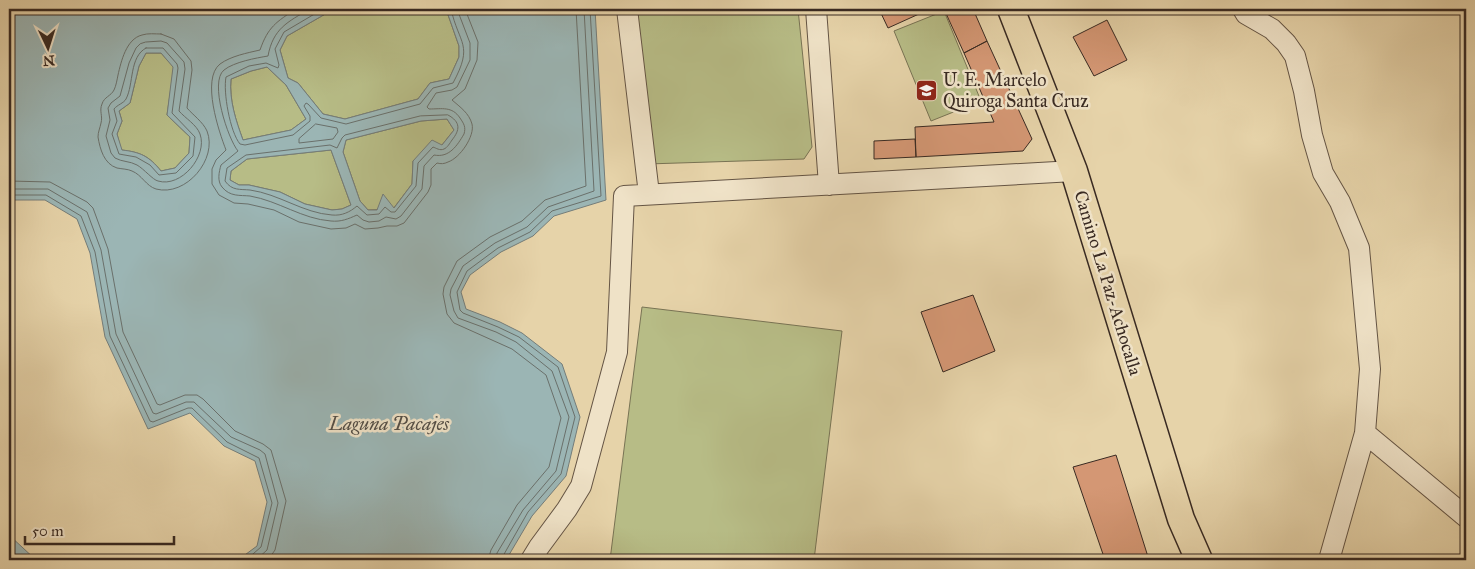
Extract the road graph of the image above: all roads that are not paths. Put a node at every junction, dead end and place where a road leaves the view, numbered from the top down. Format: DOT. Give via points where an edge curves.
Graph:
graph roads {
  1 [pos="627,9"];
  2 [pos="816,9"];
  3 [pos="1011,9"];
  4 [pos="1243,9"];
  5 [pos="1074,171"];
  6 [pos="829,185"];
  7 [pos="649,194"];
  8 [pos="1365,433"];
  9 [pos="1466,517"];
  10 [pos="531,560"];
  11 [pos="1199,560"];
  12 [pos="1329,560"];
  1 -- 7 [label="street"];
  2 -- 6 [label="street"];
  3 -- 5 [label="main road, Camino La Paz-Achocalla"];
  4 -- 8 [label="street" via="1272,29 1294,56 1323,173 1340,202 1358,248 1370,369"];
  5 -- 6 [label="street"];
  5 -- 11 [label="main road, Camino La Paz-Achocalla" via="1181,519"];
  6 -- 7 [label="street"];
  7 -- 10 [label="street" via="624,196 617,352 581,486"];
  8 -- 9 [label="street"];
  8 -- 12 [label="street"];
}
